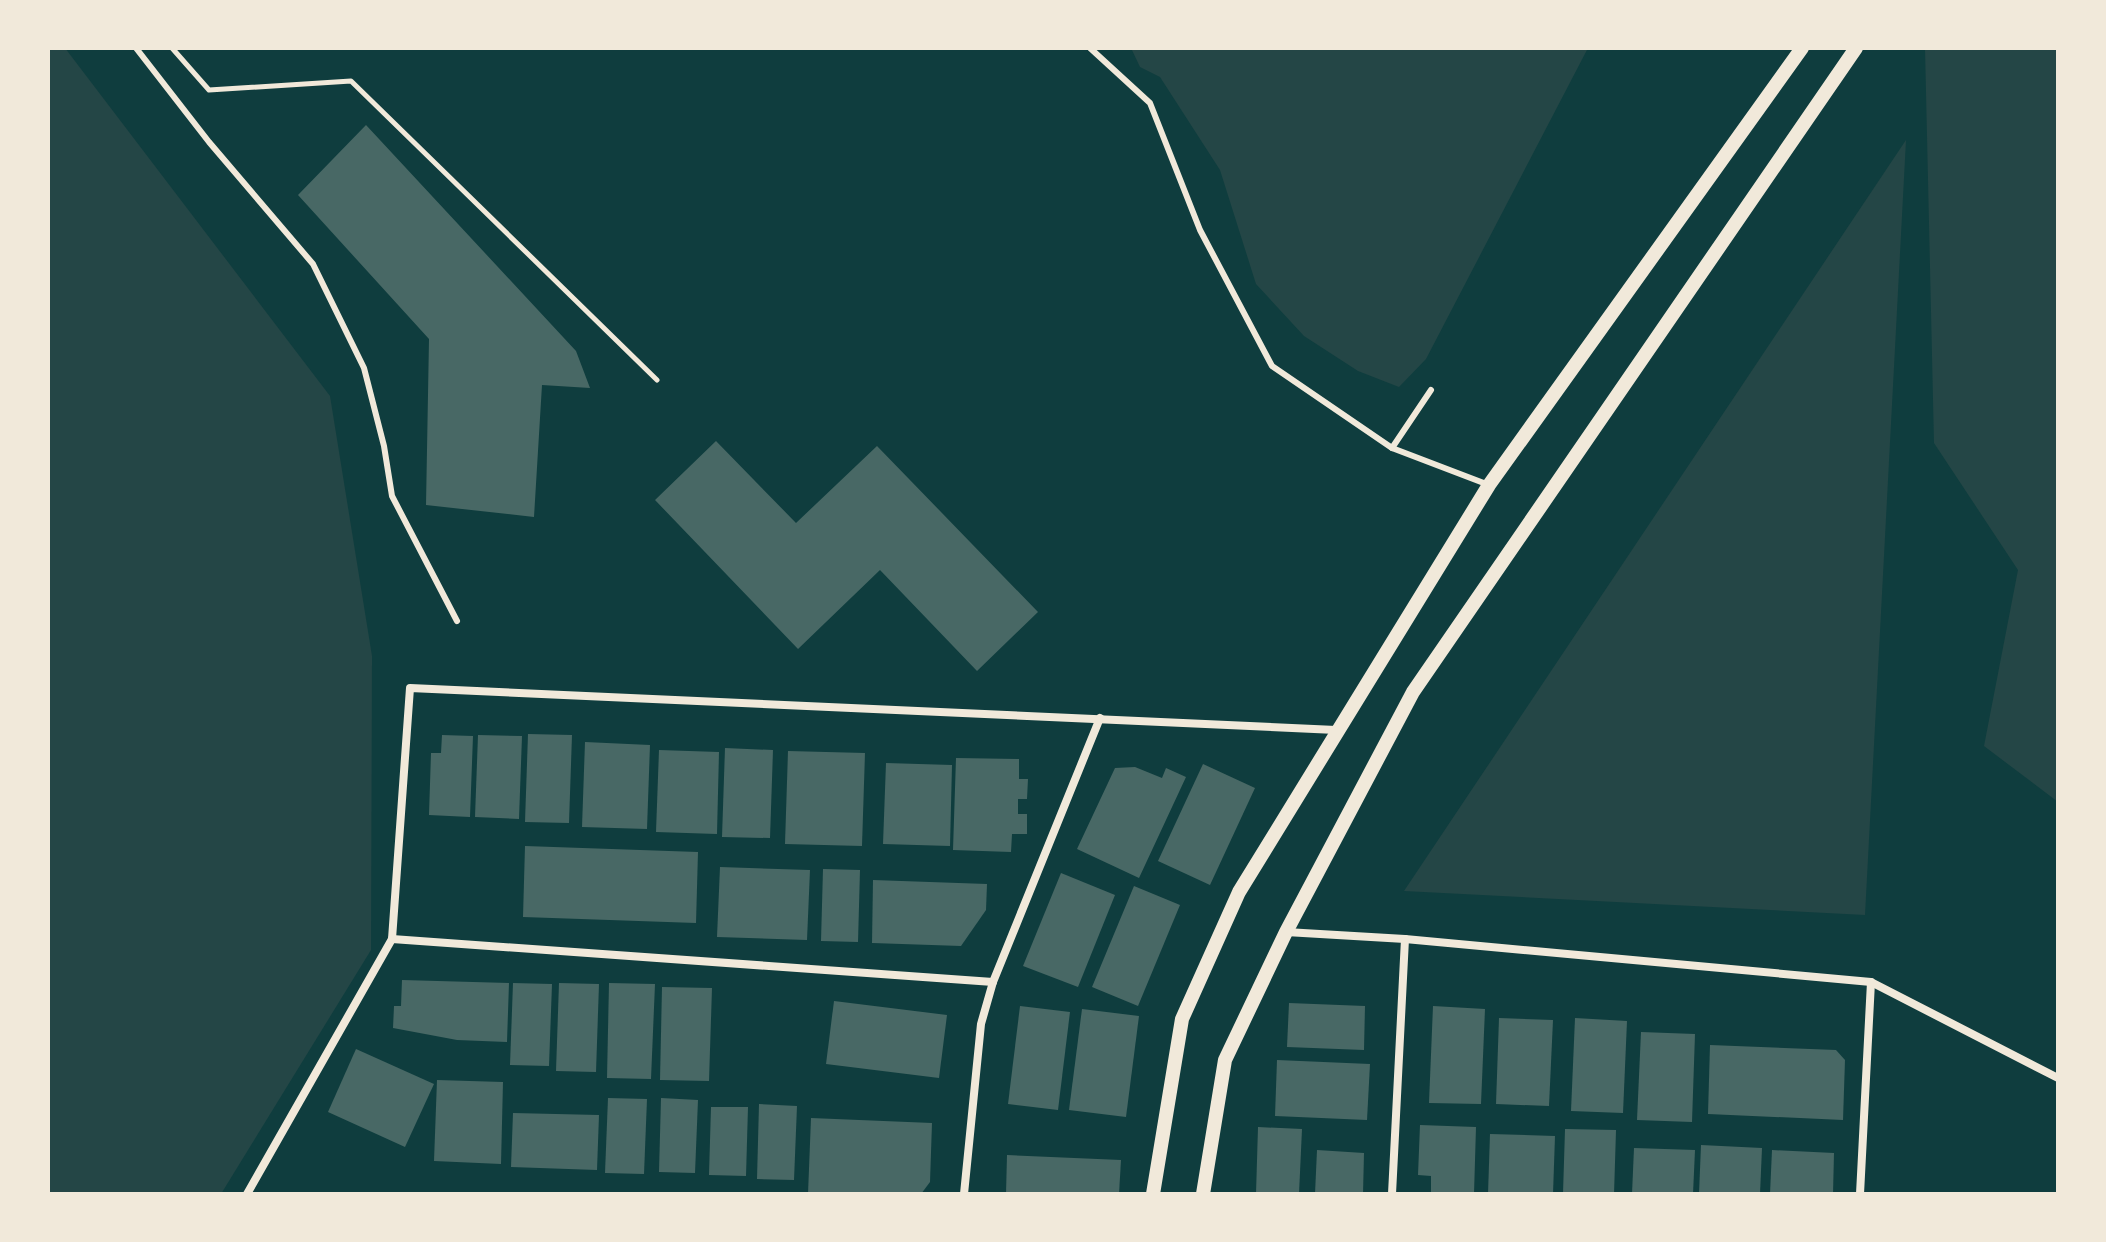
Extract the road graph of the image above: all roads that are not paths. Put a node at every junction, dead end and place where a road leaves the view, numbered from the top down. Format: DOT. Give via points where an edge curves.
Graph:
graph roads {
  1 [pos="136,48"];
  2 [pos="1090,48"];
  3 [pos="1802,48"];
  4 [pos="1856,48"];
  5 [pos="1431,390"];
  6 [pos="1392,448"];
  7 [pos="1489,485"];
  8 [pos="457,621"];
  9 [pos="1100,718"];
  10 [pos="1336,730"];
  11 [pos="1286,932"];
  12 [pos="392,939"];
  13 [pos="1405,939"];
  14 [pos="993,982"];
  15 [pos="1871,982"];
  16 [pos="2058,1078"];
  17 [pos="247,1194"];
  18 [pos="964,1194"];
  19 [pos="1153,1194"];
  20 [pos="1203,1194"];
  21 [pos="1392,1194"];
  22 [pos="1860,1194"];
  1 -- 8 [label="lane" via="313,264 364,368 392,496"];
  2 -- 6 [label="lane" via="1150,103 1200,230 1272,366"];
  3 -- 7 [label="street"];
  4 -- 11 [label="street" via="1413,692"];
  5 -- 6 [label="lane"];
  6 -- 7 [label="lane"];
  7 -- 10 [label="street"];
  9 -- 10 [label="street"];
  9 -- 12 [label="street" via="410,688"];
  9 -- 14 [label="street"];
  10 -- 19 [label="street" via="1239,892 1182,1019"];
  11 -- 13 [label="street"];
  11 -- 20 [label="street" via="1225,1060"];
  12 -- 14 [label="street"];
  12 -- 17 [label="street"];
  13 -- 15 [label="street"];
  13 -- 21 [label="street"];
  14 -- 18 [label="street" via="981,1024"];
  15 -- 16 [label="street"];
  15 -- 22 [label="street"];
}
